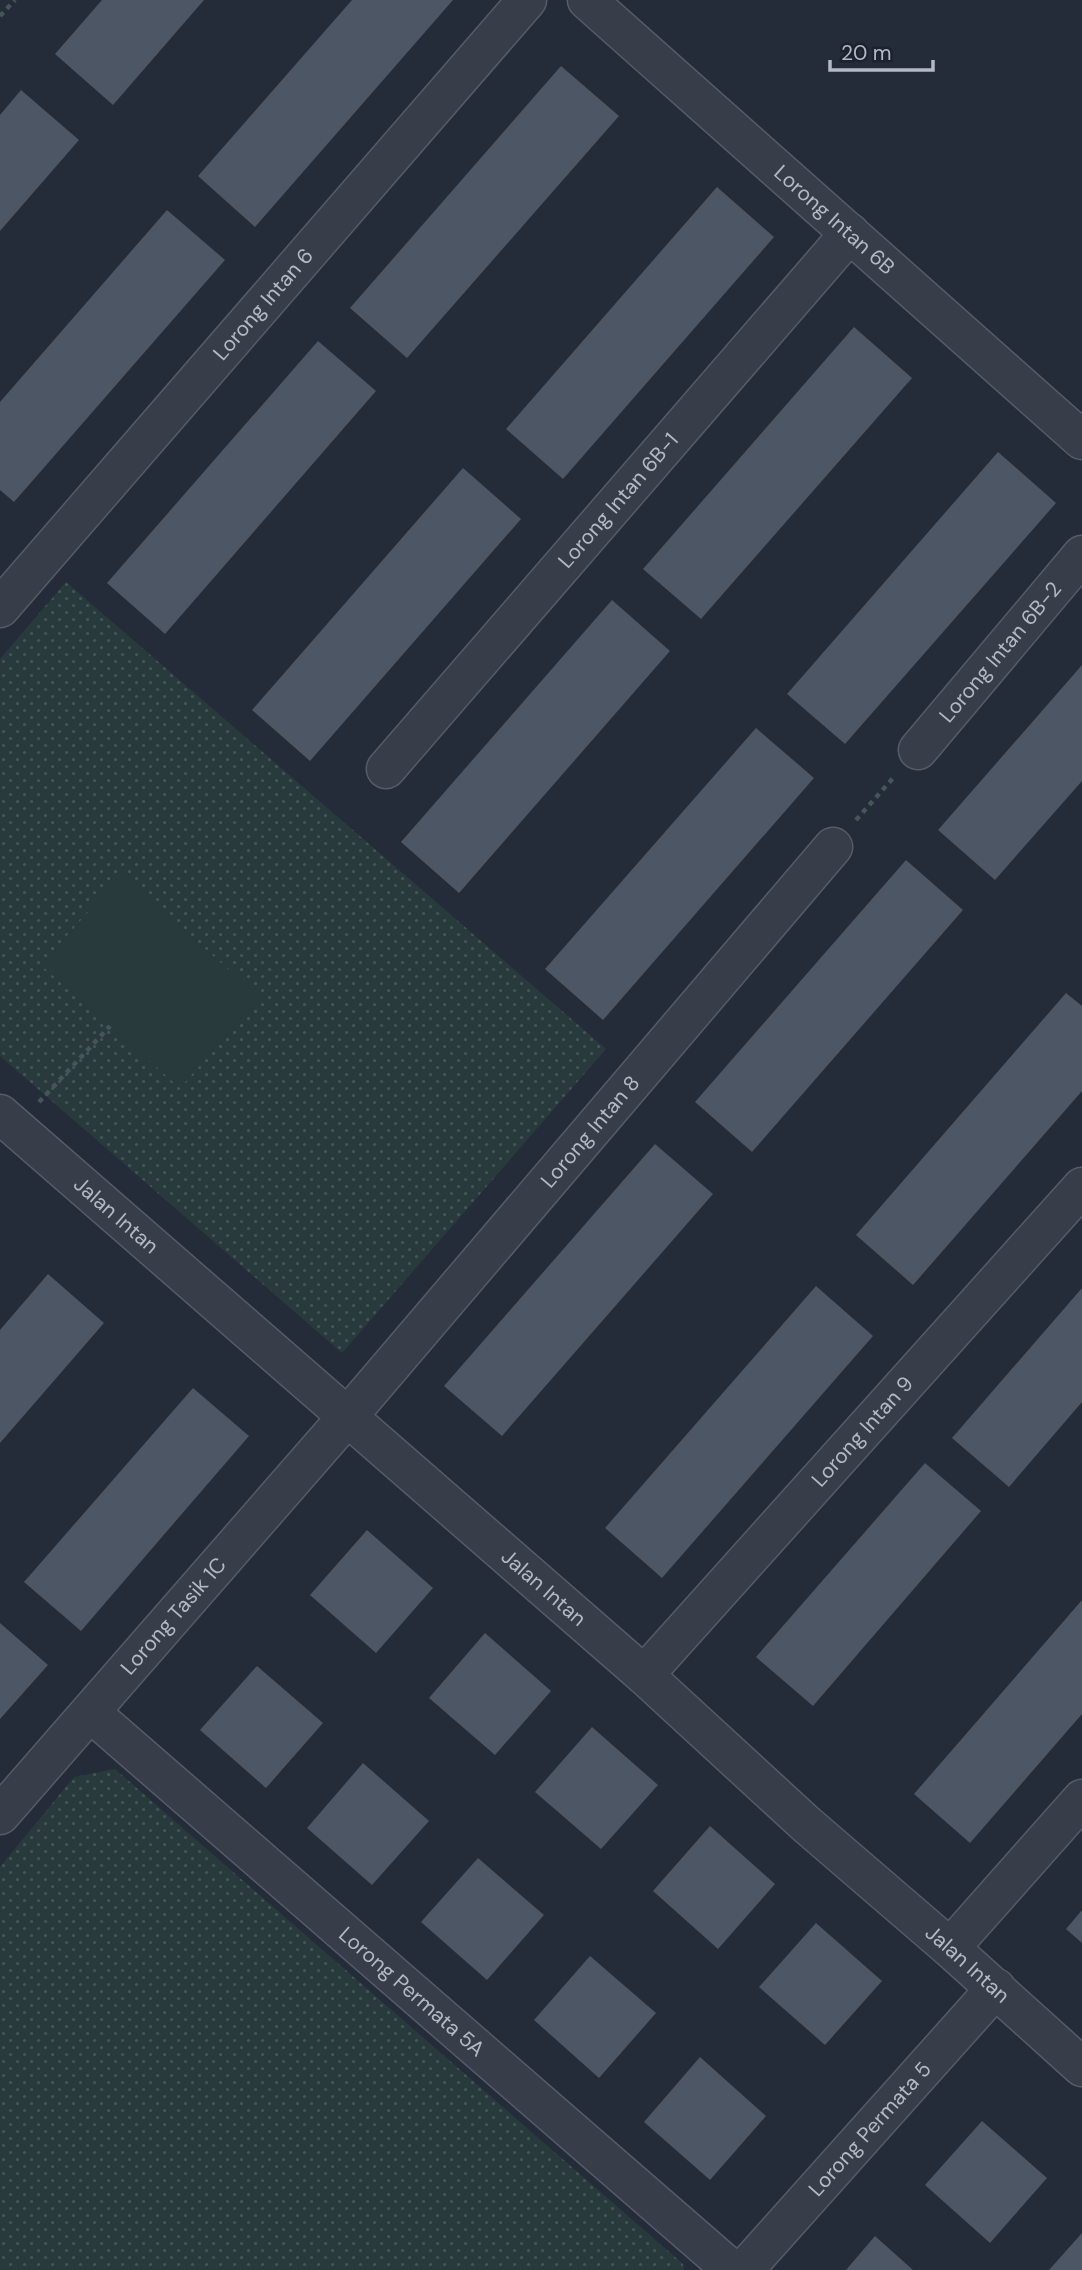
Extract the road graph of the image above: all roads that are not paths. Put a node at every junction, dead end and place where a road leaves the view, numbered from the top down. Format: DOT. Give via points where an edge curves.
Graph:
graph roads {
  1 [pos="527,0"];
  2 [pos="587,0"];
  3 [pos="850,233"];
  4 [pos="1082,440"];
  5 [pos="1082,555"];
  6 [pos="0,608"];
  7 [pos="918,750"];
  8 [pos="386,769"];
  9 [pos="833,847"];
  10 [pos="8,1121"];
  11 [pos="1082,1187"];
  12 [pos="348,1416"];
  13 [pos="644,1675"];
  14 [pos="91,1713"];
  15 [pos="1082,1799"];
  16 [pos="0,1815"];
  17 [pos="950,1948"];
  18 [pos="996,1988"];
  19 [pos="1082,2067"];
  20 [pos="732,2270"];
  21 [pos="744,2270"];
  1 -- 6 [label="street, Lorong Intan 6"];
  2 -- 3 [label="street, Lorong Intan 6B"];
  3 -- 4 [label="street, Lorong Intan 6B"];
  3 -- 8 [label="street, Lorong Intan 6B-1"];
  5 -- 7 [label="street, Lorong Intan 6B-2"];
  9 -- 12 [label="street, Lorong Intan 8"];
  10 -- 12 [label="street, Jalan Intan"];
  11 -- 13 [label="street, Lorong Intan 9"];
  12 -- 13 [label="street, Jalan Intan"];
  12 -- 14 [label="street, Lorong Tasik 1C"];
  13 -- 17 [label="street, Jalan Intan"];
  14 -- 16 [label="street, Lorong Tasik 1C"];
  14 -- 20 [label="street, Lorong Permata 5A"];
  15 -- 17 [label="street"];
  17 -- 18 [label="street, Jalan Intan"];
  18 -- 19 [label="street, Jalan Intan"];
  18 -- 21 [label="street, Lorong Permata 5"];
}
